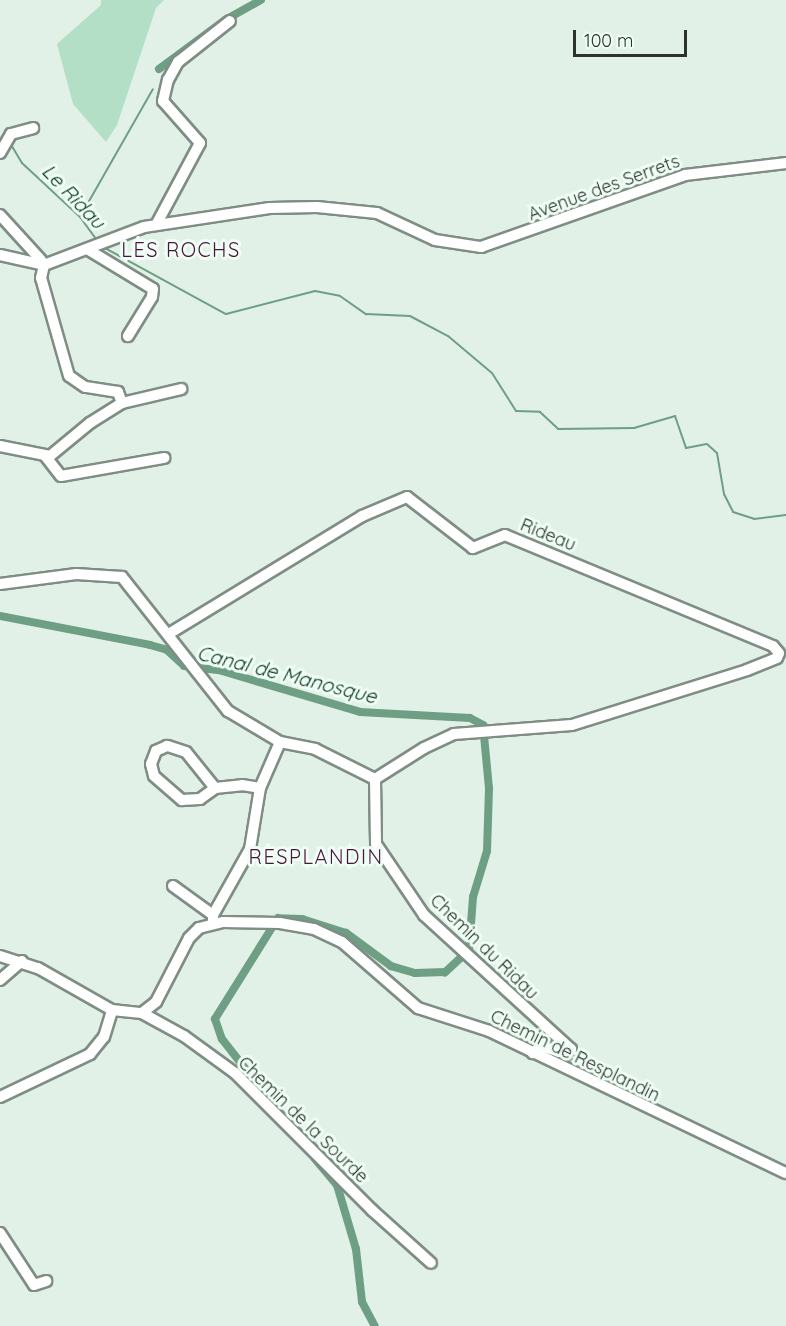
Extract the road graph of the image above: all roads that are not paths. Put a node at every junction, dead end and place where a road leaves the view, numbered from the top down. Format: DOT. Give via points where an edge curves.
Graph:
graph roads {
  1 [pos="230,21"];
  2 [pos="33,128"];
  3 [pos="4,144"];
  4 [pos="786,163"];
  5 [pos="0,215"];
  6 [pos="156,225"];
  7 [pos="95,245"];
  8 [pos="0,255"];
  9 [pos="43,262"];
  10 [pos="128,336"];
  11 [pos="181,389"];
  12 [pos="122,403"];
  13 [pos="0,446"];
  14 [pos="46,457"];
  15 [pos="164,458"];
  16 [pos="0,584"];
  17 [pos="170,633"];
  18 [pos="280,742"];
  19 [pos="375,779"];
  20 [pos="215,788"];
  21 [pos="260,788"];
  22 [pos="173,886"];
  23 [pos="213,919"];
  24 [pos="4,957"];
  25 [pos="22,961"];
  26 [pos="0,974"];
  27 [pos="0,980"];
  28 [pos="112,1010"];
  29 [pos="142,1014"];
  30 [pos="533,1053"];
  31 [pos="0,1097"];
  32 [pos="786,1173"];
  33 [pos="0,1233"];
  34 [pos="431,1263"];
  35 [pos="46,1281"];
  1 -- 6 [label="street" via="178,62 168,80 163,101 200,143"];
  2 -- 3 [label="street"];
  4 -- 6 [label="street, Avenue des Serrets" via="685,176 493,245 470,248 435,240 377,213 336,208 270,208"];
  5 -- 9 [label="street"];
  6 -- 7 [label="street, Avenue des Serrets"];
  7 -- 9 [label="street, Avenue des Serrets"];
  7 -- 10 [label="street" via="153,289"];
  8 -- 9 [label="street"];
  9 -- 12 [label="street" via="41,278 69,376 85,387 118,392"];
  11 -- 12 [label="street"];
  12 -- 14 [label="street"];
  13 -- 14 [label="street"];
  14 -- 15 [label="street" via="61,476"];
  16 -- 17 [label="street" via="76,574 118,575 131,584"];
  17 -- 18 [label="street" via="228,711"];
  17 -- 19 [label="street, Rideau" via="338,529 386,502 407,497 472,548 505,536 777,650 778,656 771,661 564,727 484,732 441,740"];
  18 -- 19 [label="street" via="315,749"];
  18 -- 21 [label="street"];
  19 -- 30 [label="street, Chemin du Ridau" via="374,835 378,849 424,915 571,1049 567,1054 541,1046"];
  20 -- 20 [label="street" via="195,801 178,798 154,776 151,764 156,751 167,746 186,752"];
  20 -- 21 [label="street"];
  21 -- 23 [label="street" via="250,849"];
  22 -- 23 [label="street"];
  23 -- 29 [label="street" via="190,936 156,1002"];
  23 -- 30 [label="street, Chemin de Resplandin" via="314,929 342,942 418,1008 489,1031"];
  24 -- 25 [label="street"];
  24 -- 26 [label="street"];
  25 -- 27 [label="street"];
  25 -- 28 [label="street"];
  28 -- 29 [label="street"];
  28 -- 31 [label="street" via="104,1037 90,1054"];
  29 -- 34 [label="street, Chemin de la Sourde" via="196,1043 252,1089 372,1210"];
  30 -- 32 [label="street, Chemin de Resplandin"];
  33 -- 35 [label="street" via="34,1285"];
}
